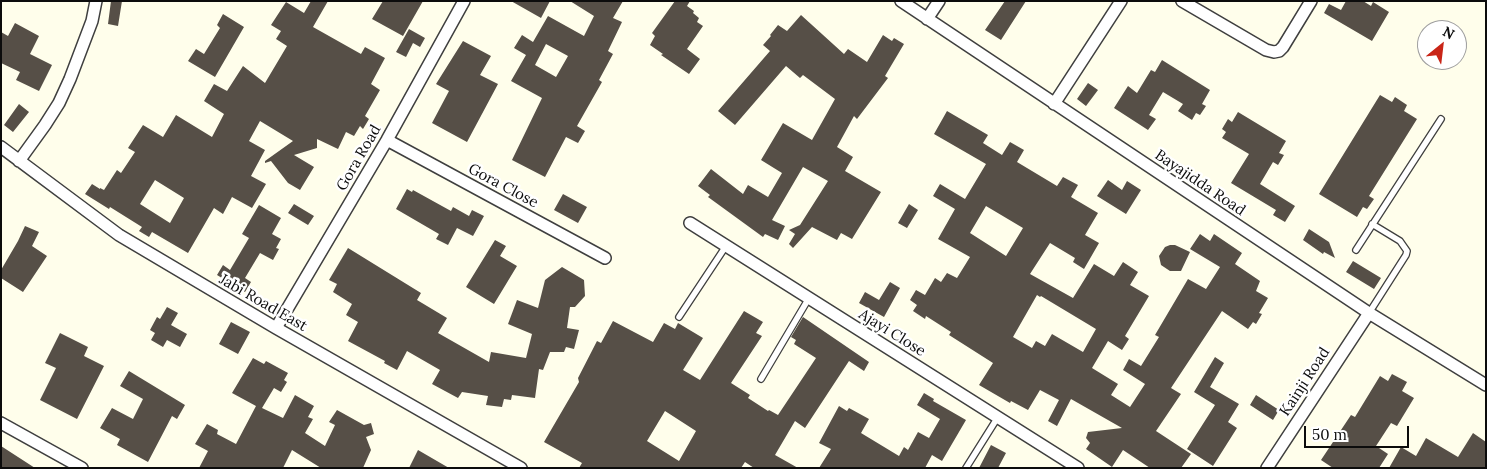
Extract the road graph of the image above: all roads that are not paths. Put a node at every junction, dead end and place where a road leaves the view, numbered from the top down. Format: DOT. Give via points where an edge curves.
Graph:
graph roads {
  1 [pos="96,1"];
  2 [pos="464,1"];
  3 [pos="901,1"];
  4 [pos="938,1"];
  5 [pos="1121,1"];
  6 [pos="1182,1"];
  7 [pos="1311,1"];
  8 [pos="927,19"];
  9 [pos="1054,104"];
  10 [pos="1441,119"];
  11 [pos="387,140"];
  12 [pos="1,147"];
  13 [pos="19,161"];
  14 [pos="690,223"];
  15 [pos="1372,224"];
  16 [pos="726,245"];
  17 [pos="1356,250"];
  18 [pos="605,258"];
  19 [pos="809,298"];
  20 [pos="1369,313"];
  21 [pos="679,317"];
  22 [pos="276,328"];
  23 [pos="761,378"];
  24 [pos="1486,385"];
  25 [pos="998,417"];
  26 [pos="1,423"];
  27 [pos="82,468"];
  28 [pos="521,468"];
  29 [pos="966,468"];
  30 [pos="1078,468"];
  31 [pos="1266,468"];
  1 -- 13 [label="street" via="92,21 59,103"];
  2 -- 11 [label="street, Gora Road"];
  3 -- 8 [label="street, Bayajidda Road"];
  4 -- 8 [label="street"];
  5 -- 9 [label="street"];
  6 -- 7 [label="street" via="1274,52 1283,47"];
  8 -- 9 [label="street, Bayajidda Road"];
  9 -- 20 [label="street, Bayajidda Road"];
  10 -- 15 [label="lane"];
  11 -- 18 [label="street, Gora Close"];
  11 -- 22 [label="street, Gora Road"];
  12 -- 13 [label="street, Jabi Road East"];
  13 -- 22 [label="street, Jabi Road East" via="119,235"];
  14 -- 16 [label="street, Ajayi Close"];
  15 -- 17 [label="lane"];
  15 -- 20 [label="lane" via="1400,241 1407,251"];
  16 -- 19 [label="street, Ajayi Close"];
  16 -- 21 [label="lane"];
  19 -- 23 [label="lane"];
  19 -- 25 [label="street, Ajayi Close"];
  20 -- 24 [label="street, Bayajidda Road"];
  20 -- 31 [label="street, Kainji Road"];
  22 -- 28 [label="street, Jabi Road East"];
  25 -- 29 [label="lane"];
  25 -- 30 [label="street, Ajayi Close"];
  26 -- 27 [label="street"];
}
